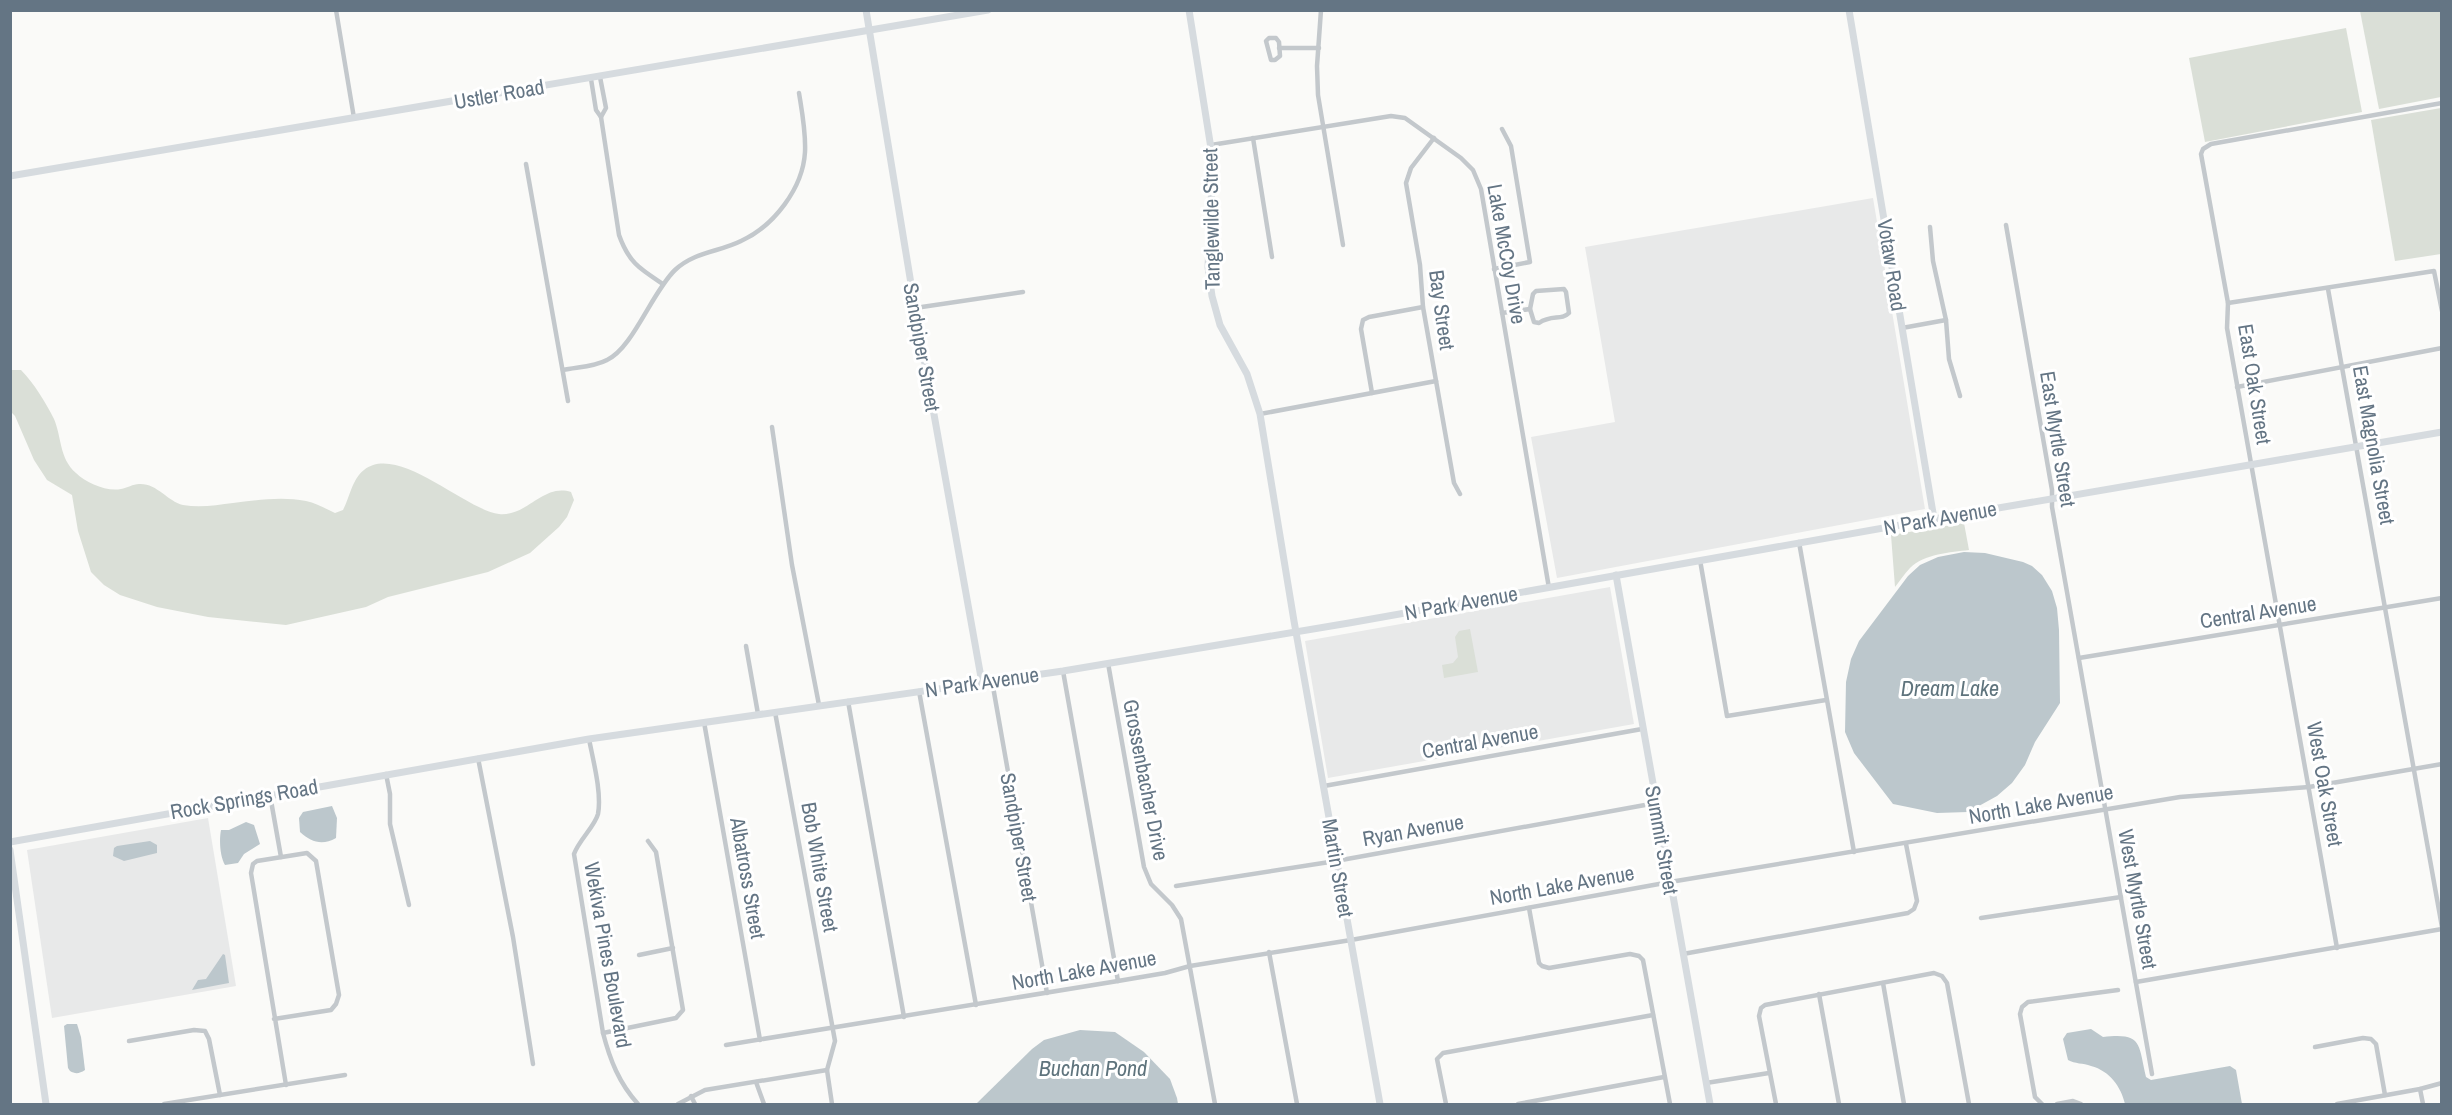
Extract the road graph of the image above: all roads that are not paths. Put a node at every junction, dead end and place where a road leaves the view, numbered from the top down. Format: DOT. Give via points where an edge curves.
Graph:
graph roads {
  1 [pos="336,10"];
  2 [pos="866,10"];
  3 [pos="988,10"];
  4 [pos="1189,10"];
  5 [pos="1321,10"];
  6 [pos="1849,10"];
  7 [pos="869,30"];
  8 [pos="1279,48"];
  9 [pos="1319,48"];
  10 [pos="600,77"];
  11 [pos="591,79"];
  12 [pos="799,93"];
  13 [pos="604,97"];
  14 [pos="594,99"];
  15 [pos="2442,103"];
  16 [pos="601,117"];
  17 [pos="354,118"];
  18 [pos="1322,126"];
  19 [pos="1502,129"];
  20 [pos="1253,138"];
  21 [pos="1434,138"];
  22 [pos="1211,145"];
  23 [pos="526,164"];
  24 [pos="10,176"];
  25 [pos="2006,225"];
  26 [pos="1930,227"];
  27 [pos="1343,245"];
  28 [pos="1272,257"];
  29 [pos="1494,269"];
  30 [pos="663,284"];
  31 [pos="2328,289"];
  32 [pos="1023,292"];
  33 [pos="2228,303"];
  34 [pos="1423,307"];
  35 [pos="915,308"];
  36 [pos="1530,309"];
  37 [pos="2442,311"];
  38 [pos="1502,313"];
  39 [pos="1946,320"];
  40 [pos="1902,328"];
  41 [pos="2442,348"];
  42 [pos="2343,367"];
  43 [pos="562,370"];
  44 [pos="1436,381"];
  45 [pos="2237,387"];
  46 [pos="1372,393"];
  47 [pos="1960,396"];
  48 [pos="568,401"];
  49 [pos="1260,414"];
  50 [pos="772,427"];
  51 [pos="2442,432"];
  52 [pos="2357,447"];
  53 [pos="2252,465"];
  54 [pos="1460,494"];
  55 [pos="2052,499"];
  56 [pos="1934,519"];
  57 [pos="1799,543"];
  58 [pos="1700,560"];
  59 [pos="1616,575"];
  60 [pos="1549,588"];
  61 [pos="2442,598"];
  62 [pos="2386,608"];
  63 [pos="2280,625"];
  64 [pos="1296,632"];
  65 [pos="746,646"];
  66 [pos="2079,658"];
  67 [pos="1108,663"];
  68 [pos="1063,670"];
  69 [pos="992,681"];
  70 [pos="981,683"];
  71 [pos="919,692"];
  72 [pos="1826,700"];
  73 [pos="848,701"];
  74 [pos="819,705"];
  75 [pos="775,712"];
  76 [pos="758,714"];
  77 [pos="704,722"];
  78 [pos="1642,729"];
  79 [pos="590,739"];
  80 [pos="478,758"];
  81 [pos="2442,764"];
  82 [pos="2415,768"];
  83 [pos="386,774"];
  84 [pos="1324,786"];
  85 [pos="2309,788"];
  86 [pos="270,794"];
  87 [pos="1656,802"];
  88 [pos="2106,811"];
  89 [pos="648,841"];
  90 [pos="10,842"];
  91 [pos="1906,844"];
  92 [pos="10,850"];
  93 [pos="1854,852"];
  94 [pos="281,857"];
  95 [pos="1336,861"];
  96 [pos="1670,882"];
  97 [pos="1176,886"];
  98 [pos="2121,897"];
  99 [pos="410,905"];
  100 [pos="1529,908"];
  101 [pos="1981,918"];
  102 [pos="2442,928"];
  103 [pos="1351,940"];
  104 [pos="673,948"];
  105 [pos="2337,948"];
  106 [pos="1269,952"];
  107 [pos="1683,954"];
  108 [pos="639,955"];
  109 [pos="1190,966"];
  110 [pos="1118,981"];
  111 [pos="2136,982"];
  112 [pos="1883,983"];
  113 [pos="2118,990"];
  114 [pos="1047,993"];
  115 [pos="1819,994"];
  116 [pos="976,1005"];
  117 [pos="1653,1015"];
  118 [pos="904,1017"];
  119 [pos="274,1018"];
  120 [pos="832,1028"];
  121 [pos="603,1032"];
  122 [pos="760,1040"];
  123 [pos="129,1041"];
  124 [pos="726,1045"];
  125 [pos="2315,1047"];
  126 [pos="533,1064"];
  127 [pos="827,1070"];
  128 [pos="1769,1072"];
  129 [pos="2152,1074"];
  130 [pos="345,1075"];
  131 [pos="1664,1077"];
  132 [pos="756,1082"];
  133 [pos="1707,1083"];
  134 [pos="2442,1083"];
  135 [pos="286,1085"];
  136 [pos="2420,1089"];
  137 [pos="220,1095"];
  138 [pos="2385,1095"];
  139 [pos="691,1096"];
  140 [pos="46,1104"];
  141 [pos="164,1104"];
  142 [pos="638,1104"];
  143 [pos="678,1104"];
  144 [pos="695,1104"];
  145 [pos="764,1104"];
  146 [pos="832,1104"];
  147 [pos="1215,1104"];
  148 [pos="1297,1104"];
  149 [pos="1380,1104"];
  150 [pos="1446,1104"];
  151 [pos="1518,1104"];
  152 [pos="1670,1104"];
  153 [pos="1710,1104"];
  154 [pos="1776,1104"];
  155 [pos="1839,1104"];
  156 [pos="1904,1104"];
  157 [pos="1969,1104"];
  158 [pos="2042,1104"];
  159 [pos="2057,1104"];
  160 [pos="2081,1104"];
  161 [pos="2337,1104"];
  162 [pos="2423,1104"];
  1 -- 17 [label="street"];
  2 -- 7 [label="street, Sandpiper Street"];
  3 -- 7 [label="street, Ustler Road"];
  4 -- 22 [label="street, Tanglewilde Street"];
  5 -- 9 [label="street"];
  6 -- 40 [label="street, Votaw Road"];
  7 -- 10 [label="street, Ustler Road"];
  7 -- 35 [label="street, Sandpiper Street"];
  8 -- 8 [label="street" via="1276,38 1266,41 1271,60 1278,59"];
  8 -- 9 [label="street"];
  9 -- 18 [label="street" via="1317,76"];
  10 -- 11 [label="street, Ustler Road"];
  10 -- 13 [label="street"];
  11 -- 14 [label="street"];
  11 -- 17 [label="street, Ustler Road"];
  12 -- 30 [label="street" via="805,152 802,170 782,207 743,241 690,259"];
  13 -- 14 [label="street"];
  13 -- 16 [label="street" via="606,108"];
  14 -- 16 [label="street"];
  15 -- 33 [label="street, East Oak Street" via="2211,144 2203,149 2201,159"];
  16 -- 30 [label="street" via="619,235 631,261"];
  17 -- 24 [label="street, Ustler Road"];
  18 -- 20 [label="street, Lake McCoy Drive"];
  18 -- 21 [label="street, Lake McCoy Drive" via="1391,116 1405,118"];
  18 -- 27 [label="street"];
  19 -- 29 [label="street" via="1511,146 1530,262"];
  20 -- 22 [label="street, Lake McCoy Drive"];
  20 -- 28 [label="street"];
  21 -- 29 [label="street, Lake McCoy Drive" via="1473,170 1481,189"];
  21 -- 34 [label="street, Bay Street" via="1411,168 1407,183"];
  22 -- 49 [label="street, Tanglewilde Street" via="1214,181 1208,267 1212,296 1220,324 1247,374"];
  23 -- 43 [label="street"];
  25 -- 55 [label="street, East Myrtle Street"];
  26 -- 39 [label="street"];
  29 -- 38 [label="street, Lake McCoy Drive"];
  30 -- 43 [label="street" via="616,354 601,363"];
  31 -- 33 [label="street"];
  31 -- 37 [label="street" via="2434,271"];
  31 -- 42 [label="street, East Magnolia Street"];
  32 -- 35 [label="street"];
  33 -- 45 [label="street, East Oak Street" via="2227,328"];
  34 -- 44 [label="street, Bay Street"];
  34 -- 46 [label="street" via="1363,321"];
  35 -- 70 [label="street, Sandpiper Street"];
  36 -- 36 [label="street" via="1536,291 1566,292 1569,312 1562,318 1549,316 1536,323"];
  36 -- 38 [label="street"];
  38 -- 60 [label="street, Lake McCoy Drive"];
  39 -- 40 [label="street"];
  39 -- 47 [label="street" via="1949,359"];
  40 -- 56 [label="street, Votaw Road"];
  41 -- 42 [label="street"];
  42 -- 45 [label="street"];
  42 -- 52 [label="street, East Magnolia Street"];
  43 -- 48 [label="street"];
  44 -- 46 [label="street"];
  44 -- 54 [label="street, Bay Street" via="1454,483"];
  45 -- 53 [label="street, East Oak Street"];
  46 -- 49 [label="street"];
  49 -- 64 [label="street, Tanglewilde Street"];
  50 -- 74 [label="street" via="792,565"];
  51 -- 52 [label="street, N Park Avenue"];
  52 -- 53 [label="street, N Park Avenue"];
  52 -- 62 [label="street, East Magnolia Street"];
  53 -- 55 [label="street, N Park Avenue"];
  53 -- 63 [label="street, East Oak Street"];
  55 -- 56 [label="street, N Park Avenue"];
  55 -- 66 [label="street, East Myrtle Street"];
  56 -- 57 [label="street, N Park Avenue"];
  57 -- 58 [label="street, N Park Avenue"];
  57 -- 72 [label="street"];
  58 -- 59 [label="street, N Park Avenue"];
  58 -- 72 [label="street" via="1727,716"];
  59 -- 60 [label="street, N Park Avenue"];
  59 -- 78 [label="street, Summit Street"];
  60 -- 64 [label="street, N Park Avenue"];
  61 -- 62 [label="street, Central Avenue"];
  62 -- 63 [label="street, Central Avenue"];
  62 -- 82 [label="street, East Magnolia Street"];
  63 -- 66 [label="street, Central Avenue"];
  63 -- 85 [label="street, West Oak Street"];
  64 -- 67 [label="street, N Park Avenue"];
  64 -- 84 [label="street, Martin Street"];
  65 -- 76 [label="street"];
  66 -- 88 [label="street, West Myrtle Street"];
  67 -- 68 [label="street, N Park Avenue"];
  67 -- 109 [label="street, Grossenbacher Drive" via="1144,867 1151,884 1180,919"];
  68 -- 69 [label="street, N Park Avenue"];
  68 -- 110 [label="street"];
  69 -- 70 [label="street, N Park Avenue"];
  69 -- 114 [label="street, Sandpiper Street"];
  70 -- 71 [label="street, N Park Avenue"];
  71 -- 73 [label="street, N Park Avenue"];
  71 -- 116 [label="street"];
  72 -- 93 [label="street"];
  73 -- 74 [label="street, N Park Avenue"];
  73 -- 118 [label="street"];
  74 -- 75 [label="street, N Park Avenue"];
  75 -- 76 [label="street, N Park Avenue"];
  75 -- 120 [label="street, Bob White Street"];
  76 -- 77 [label="street, N Park Avenue"];
  77 -- 79 [label="street, N Park Avenue"];
  77 -- 122 [label="street, Albatross Street"];
  78 -- 84 [label="street, Central Avenue"];
  78 -- 87 [label="street, Summit Street"];
  79 -- 80 [label="street, N Park Avenue"];
  79 -- 121 [label="street, Wekiva Pines Boulevard" via="598,815 574,854"];
  80 -- 83 [label="street, Rock Springs Road"];
  80 -- 126 [label="street"];
  81 -- 82 [label="street, North Lake Avenue"];
  82 -- 85 [label="street, North Lake Avenue"];
  82 -- 102 [label="street, East Magnolia Street"];
  83 -- 86 [label="street, Rock Springs Road"];
  83 -- 99 [label="street" via="390,824"];
  84 -- 95 [label="street, Martin Street"];
  85 -- 88 [label="street, North Lake Avenue" via="2180,797"];
  85 -- 105 [label="street, West Oak Street"];
  86 -- 90 [label="street, Rock Springs Road"];
  86 -- 94 [label="street"];
  87 -- 95 [label="street, Ryan Avenue"];
  87 -- 96 [label="street, Summit Street"];
  88 -- 91 [label="street, North Lake Avenue"];
  88 -- 98 [label="street, West Myrtle Street"];
  89 -- 104 [label="street" via="656,852"];
  91 -- 93 [label="street, North Lake Avenue"];
  91 -- 107 [label="street" via="1917,901 1908,913"];
  92 -- 140 [label="street"];
  93 -- 96 [label="street, North Lake Avenue"];
  94 -- 119 [label="street" via="257,861 250,873"];
  94 -- 119 [label="street" via="307,854 316,861 339,995 331,1010"];
  95 -- 97 [label="street, Ryan Avenue"];
  95 -- 103 [label="street, Martin Street"];
  96 -- 100 [label="street, North Lake Avenue"];
  96 -- 107 [label="street, Summit Street"];
  98 -- 101 [label="street"];
  98 -- 111 [label="street, West Myrtle Street"];
  100 -- 103 [label="street, North Lake Avenue"];
  100 -- 117 [label="street" via="1542,966 1639,956 1645,966"];
  102 -- 105 [label="street"];
  103 -- 106 [label="street, North Lake Avenue"];
  103 -- 149 [label="street, Martin Street"];
  104 -- 108 [label="street"];
  104 -- 121 [label="street" via="681,1014"];
  105 -- 111 [label="street"];
  106 -- 109 [label="street, North Lake Avenue"];
  106 -- 148 [label="street"];
  107 -- 133 [label="street, Summit Street"];
  109 -- 110 [label="street, North Lake Avenue"];
  109 -- 147 [label="street, Grossenbacher Drive"];
  110 -- 114 [label="street, North Lake Avenue"];
  111 -- 129 [label="street, West Myrtle Street"];
  112 -- 115 [label="street"];
  112 -- 156 [label="street"];
  112 -- 157 [label="street" via="1934,973 1947,983"];
  113 -- 158 [label="street" via="2028,1002 2022,1007 2035,1097"];
  114 -- 116 [label="street, North Lake Avenue"];
  115 -- 128 [label="street" via="1761,1008"];
  115 -- 155 [label="street"];
  116 -- 118 [label="street, North Lake Avenue"];
  117 -- 131 [label="street"];
  117 -- 150 [label="street" via="1443,1053 1437,1059"];
  118 -- 120 [label="street, North Lake Avenue"];
  119 -- 135 [label="street"];
  120 -- 122 [label="street, North Lake Avenue"];
  120 -- 127 [label="street, Bob White Street" via="835,1041"];
  121 -- 142 [label="street, Wekiva Pines Boulevard" via="609,1059"];
  122 -- 124 [label="street, North Lake Avenue"];
  123 -- 137 [label="street" via="205,1031"];
  125 -- 138 [label="street" via="2371,1039 2376,1044"];
  127 -- 132 [label="street"];
  127 -- 146 [label="street"];
  128 -- 133 [label="street"];
  128 -- 154 [label="street"];
  130 -- 135 [label="street"];
  131 -- 151 [label="street"];
  131 -- 152 [label="street"];
  132 -- 139 [label="street"];
  132 -- 145 [label="street"];
  133 -- 153 [label="street, Summit Street"];
  134 -- 136 [label="street"];
  135 -- 137 [label="street"];
  136 -- 138 [label="street"];
  136 -- 162 [label="street"];
  137 -- 141 [label="street"];
  138 -- 161 [label="street"];
  139 -- 143 [label="street"];
  139 -- 144 [label="street"];
  159 -- 160 [label="street"];
}
